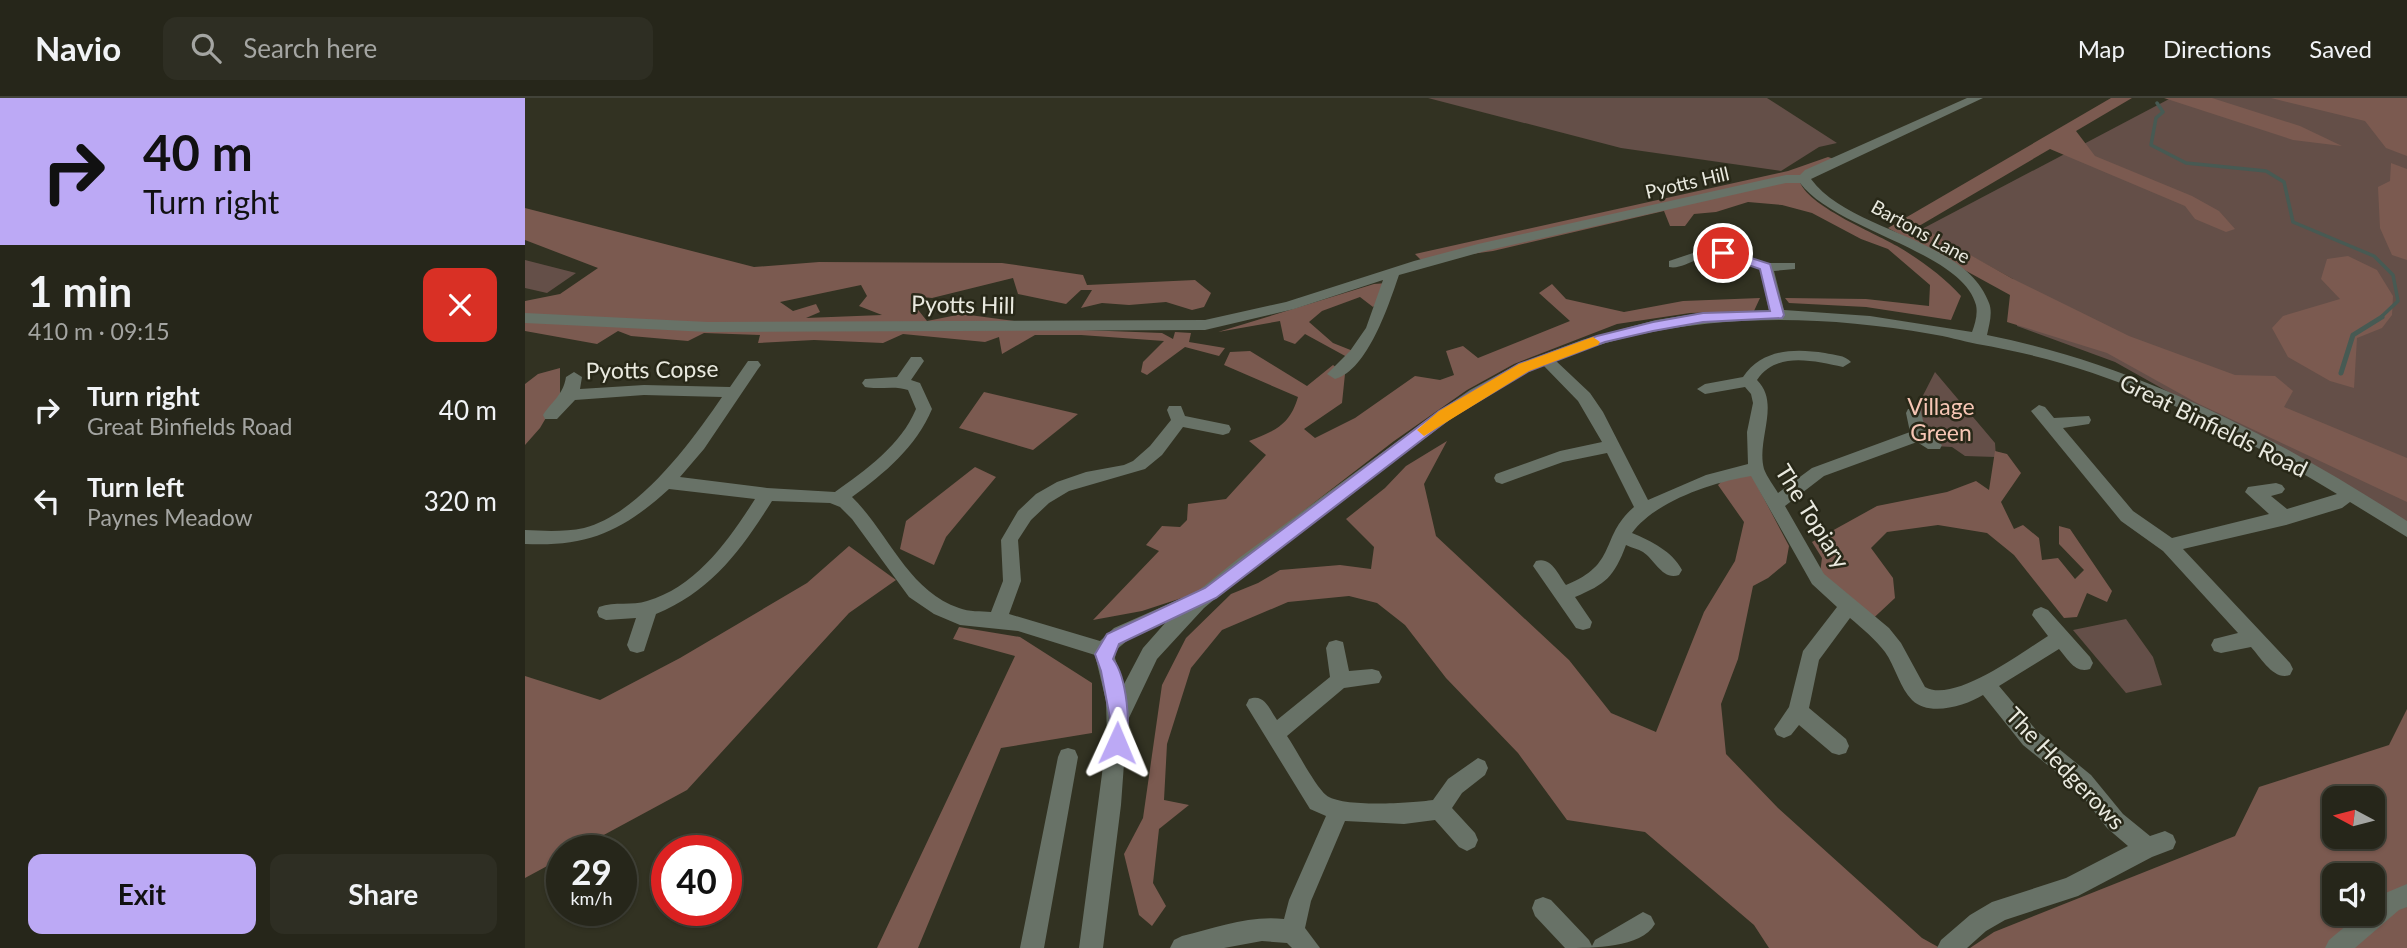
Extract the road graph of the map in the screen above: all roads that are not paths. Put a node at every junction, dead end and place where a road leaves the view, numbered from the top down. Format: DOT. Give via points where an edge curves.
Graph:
graph roads {
  1 [pos="1977,98"];
  2 [pos="1804,179"];
  3 [pos="1674,264"];
  4 [pos="1790,265"];
  5 [pos="1766,267"];
  6 [pos="1393,272"];
  7 [pos="1778,315"];
  8 [pos="525,318"];
  9 [pos="1978,339"];
  10 [pos="1545,359"];
  11 [pos="916,361"];
  12 [pos="1843,362"];
  13 [pos="753,365"];
  14 [pos="1335,374"];
  15 [pos="574,377"];
  16 [pos="1748,381"];
  17 [pos="902,382"];
  18 [pos="870,383"];
  19 [pos="1705,389"];
  20 [pos="733,392"];
  21 [pos="571,395"];
  22 [pos="1914,413"];
  23 [pos="551,415"];
  24 [pos="2083,420"];
  25 [pos="1223,429"];
  26 [pos="1919,435"];
  27 [pos="1934,445"];
  28 [pos="1612,446"];
  29 [pos="1756,469"];
  30 [pos="1502,478"];
  31 [pos="666,482"];
  32 [pos="2276,489"];
  33 [pos="2351,493"];
  34 [pos="767,494"];
  35 [pos="837,499"];
  36 [pos="1774,505"];
  37 [pos="1644,509"];
  38 [pos="2286,518"];
  39 [pos="2407,530"];
  40 [pos="1620,535"];
  41 [pos="525,537"];
  42 [pos="2169,546"];
  43 [pos="1542,566"];
  44 [pos="1673,570"];
  45 [pos="1210,593"];
  46 [pos="1562,594"];
  47 [pos="1848,607"];
  48 [pos="648,609"];
  49 [pos="607,612"];
  50 [pos="2041,615"];
  51 [pos="996,621"];
  52 [pos="1583,622"];
  53 [pos="2255,638"];
  54 [pos="2060,639"];
  55 [pos="637,645"];
  56 [pos="2221,645"];
  57 [pos="1113,648"];
  58 [pos="1336,648"];
  59 [pos="1147,657"];
  60 [pos="2083,663"];
  61 [pos="2283,669"];
  62 [pos="1372,677"];
  63 [pos="1341,680"];
  64 [pos="1987,685"];
  65 [pos="1256,705"];
  66 [pos="1798,711"];
  67 [pos="1119,718"];
  68 [pos="1784,729"];
  69 [pos="1274,734"];
  70 [pos="1839,746"];
  71 [pos="1068,757"];
  72 [pos="1478,768"];
  73 [pos="1439,809"];
  74 [pos="1339,811"];
  75 [pos="1467,840"];
  76 [pos="2407,895"];
  77 [pos="1542,908"];
  78 [pos="1643,924"];
  79 [pos="1300,940"];
  80 [pos="1032,948"];
  81 [pos="1091,948"];
  82 [pos="1182,948"];
  83 [pos="1581,948"];
  84 [pos="1603,948"];
  85 [pos="1949,948"];
  86 [pos="2337,948"];
  1 -- 2 [label="street, Pyotts Hill"];
  2 -- 6 [label="street, Pyotts Hill" via="1786,179 1483,247"];
  2 -- 9 [label="street, Bartons Lane" via="1830,203 1968,279 1983,304"];
  3 -- 5 [label="street" via="1691,256 1723,253"];
  4 -- 5 [label="street"];
  5 -- 7 [label="street"];
  6 -- 8 [label="street, Pyotts Hill" via="1289,306 1218,323 1170,327 708,327"];
  6 -- 14 [label="street" via="1373,328"];
  7 -- 9 [label="street, Great Binfields Road" via="1911,327"];
  7 -- 10 [label="street, Great Binfields Road" via="1703,318 1653,327"];
  9 -- 33 [label="street, Great Binfields Road" via="2091,368 2153,390"];
  10 -- 28 [label="street" via="1584,397"];
  10 -- 45 [label="street, Great Binfields Road" via="1444,415"];
  11 -- 17 [label="street"];
  12 -- 16 [label="street" via="1780,356 1752,372"];
  13 -- 20 [label="street, Pyotts Copse"];
  15 -- 21 [label="street, Pyotts Copse"];
  16 -- 19 [label="street"];
  16 -- 29 [label="street" via="1759,392 1761,402 1755,432"];
  17 -- 18 [label="street"];
  17 -- 35 [label="street" via="915,387 922,397 922,418 883,462"];
  20 -- 21 [label="street, Pyotts Copse" via="644,390"];
  20 -- 31 [label="street, Pyotts Copse" via="708,434"];
  21 -- 23 [label="street, Pyotts Copse"];
  22 -- 26 [label="street"];
  24 -- 42 [label="street" via="2045,417 2127,516"];
  25 -- 51 [label="street" via="1177,416 1140,465 1083,479 1038,501 1008,542 1013,578"];
  26 -- 27 [label="street"];
  26 -- 36 [label="street" via="1818,472"];
  28 -- 30 [label="street" via="1560,457"];
  28 -- 37 [label="street"];
  29 -- 36 [label="street, The Topiary"];
  29 -- 37 [label="street, The Topiary" via="1710,479"];
  31 -- 34 [label="street"];
  31 -- 41 [label="street, Pyotts Copse" via="607,526 588,533"];
  32 -- 38 [label="street" via="2254,492"];
  33 -- 38 [label="street" via="2336,503"];
  33 -- 39 [label="street, Great Binfields Road"];
  34 -- 35 [label="street"];
  34 -- 48 [label="street" via="719,564 682,592"];
  35 -- 51 [label="street" via="858,514 916,592 960,617"];
  36 -- 47 [label="street, The Topiary" via="1818,579"];
  37 -- 40 [label="street" via="1630,518"];
  38 -- 42 [label="street"];
  40 -- 44 [label="street" via="1650,548"];
  40 -- 46 [label="street" via="1599,578"];
  42 -- 53 [label="street"];
  43 -- 46 [label="street"];
  45 -- 57 [label="street, Great Binfields Road"];
  45 -- 59 [label="street, Great Binfields Road"];
  46 -- 52 [label="street"];
  47 -- 64 [label="street, The Topiary" via="1894,649 1917,694 1940,700"];
  47 -- 66 [label="street" via="1810,657"];
  48 -- 49 [label="street"];
  48 -- 55 [label="street"];
  50 -- 54 [label="street"];
  51 -- 57 [label="street"];
  53 -- 56 [label="street"];
  53 -- 61 [label="street"];
  54 -- 60 [label="street"];
  54 -- 64 [label="street, The Topiary"];
  57 -- 59 [label="street" via="1123,672"];
  57 -- 59 [label="street" via="1142,634 1151,643"];
  57 -- 67 [label="street, Great Binfields Road"];
  58 -- 63 [label="street"];
  59 -- 67 [label="street, Great Binfields Road"];
  62 -- 63 [label="street"];
  63 -- 69 [label="street"];
  64 -- 85 [label="street, The Hedgerows" via="2030,738 2084,782 2115,821 2156,845 2070,888 2000,910"];
  65 -- 69 [label="street"];
  66 -- 68 [label="street"];
  66 -- 70 [label="street"];
  67 -- 81 [label="street, Great Binfields Road"];
  69 -- 74 [label="street" via="1318,802"];
  71 -- 80 [label="street"];
  72 -- 73 [label="street" via="1455,786"];
  73 -- 74 [label="street" via="1404,814"];
  73 -- 75 [label="street"];
  74 -- 79 [label="street" via="1300,900"];
  76 -- 86 [label="street" via="2391,902"];
  77 -- 83 [label="street"];
  78 -- 84 [label="street"];
  79 -- 82 [label="street" via="1266,928"];
}
